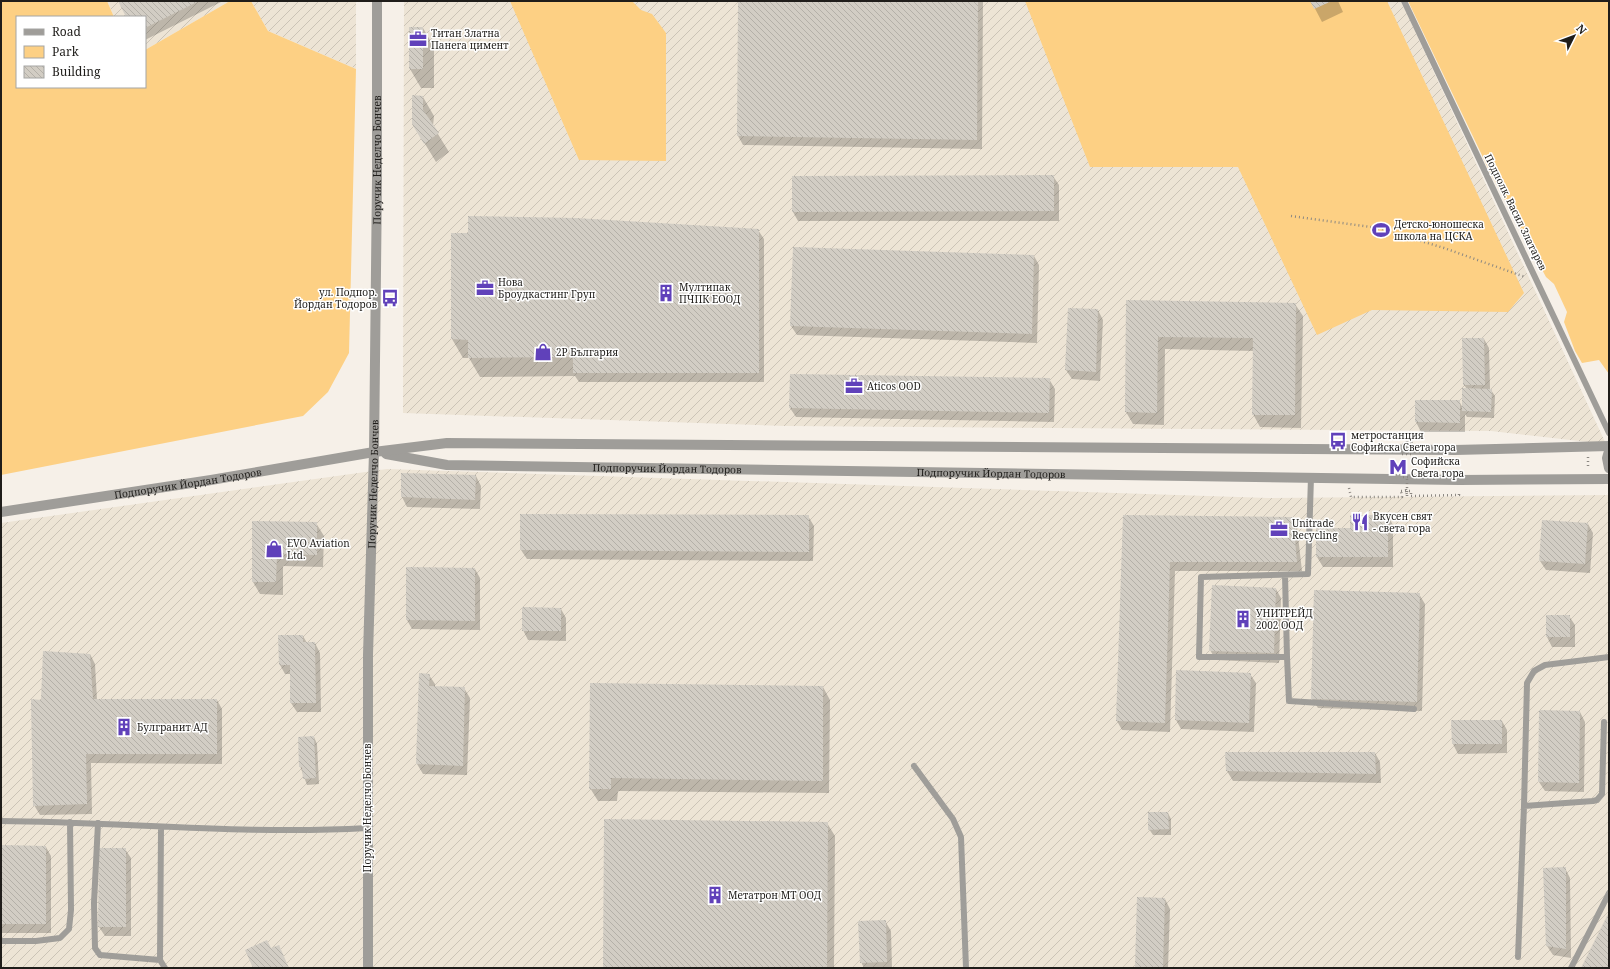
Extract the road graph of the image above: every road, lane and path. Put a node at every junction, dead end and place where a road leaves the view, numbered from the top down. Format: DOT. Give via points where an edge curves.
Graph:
graph roads {
  1 [pos="377,1"];
  2 [pos="1404,1"];
  3 [pos="1291,216"];
  4 [pos="1538,282"];
  5 [pos="1609,433"];
  6 [pos="1609,446"];
  7 [pos="1587,447"];
  8 [pos="1609,451"];
  9 [pos="374,452"];
  10 [pos="1609,468"];
  11 [pos="1407,476"];
  12 [pos="1311,477"];
  13 [pos="1589,479"];
  14 [pos="1609,479"];
  15 [pos="1407,491"];
  16 [pos="1458,495"];
  17 [pos="1407,496"];
  18 [pos="1351,497"];
  19 [pos="1,512"];
  20 [pos="1285,575"];
  21 [pos="1287,657"];
  22 [pos="1609,657"];
  23 [pos="1414,708"];
  24 [pos="1604,722"];
  25 [pos="914,766"];
  26 [pos="1524,806"];
  27 [pos="1,821"];
  28 [pos="70,822"];
  29 [pos="98,823"];
  30 [pos="161,828"];
  31 [pos="367,828"];
  32 [pos="1609,893"];
  33 [pos="1,941"];
  34 [pos="1518,958"];
  35 [pos="160,960"];
  36 [pos="165,968"];
  37 [pos="368,968"];
  38 [pos="966,968"];
  39 [pos="1571,968"];
  1 -- 9 [label="street, Поручик Неделчо Бончев"];
  2 -- 4 [label="lane, Подполк. Васил Златарев"];
  3 -- 4 [label="path" via="1378,228 1444,248"];
  4 -- 5 [label="lane, Подполк. Васил Златарев"];
  6 -- 7 [label="street, Подпоручик Йордан Тодоров"];
  7 -- 9 [label="street, Подпоручик Йордан Тодоров" via="1407,449 447,443"];
  7 -- 13 [label="path"];
  8 -- 10 [label="street"];
  9 -- 12 [label="street, Подпоручик Йордан Тодоров" via="447,465"];
  9 -- 19 [label="street, Подпоручик Йордан Тодоров"];
  9 -- 31 [label="street, Поручик Неделчо Бончев" via="368,655"];
  11 -- 12 [label="street, Подпоручик Йордан Тодоров"];
  11 -- 13 [label="street, Подпоручик Йордан Тодоров"];
  11 -- 15 [label="path, bridge"];
  12 -- 20 [label="lane" via="1308,574"];
  13 -- 14 [label="street, Подпоручик Йордан Тодоров"];
  15 -- 16 [label="path, bridge" via="1411,491 1411,496"];
  15 -- 17 [label="path, bridge"];
  15 -- 18 [label="path, bridge" via="1401,491 1402,497"];
  20 -- 21 [label="lane"];
  20 -- 21 [label="lane" via="1201,577 1199,657"];
  21 -- 23 [label="lane" via="1288,701"];
  22 -- 26 [label="lane" via="1545,665 1534,671 1527,683"];
  24 -- 26 [label="lane" via="1602,794 1597,800"];
  25 -- 38 [label="lane" via="953,819 961,837"];
  26 -- 34 [label="lane"];
  27 -- 28 [label="lane"];
  28 -- 29 [label="lane"];
  28 -- 33 [label="lane" via="69,929 60,938"];
  29 -- 30 [label="lane"];
  29 -- 35 [label="lane" via="94,903 95,948 100,955"];
  30 -- 31 [label="lane"];
  30 -- 35 [label="lane"];
  31 -- 37 [label="street, Поручик Неделчо Бончев"];
  32 -- 39 [label="lane"];
  35 -- 36 [label="lane"];
}
